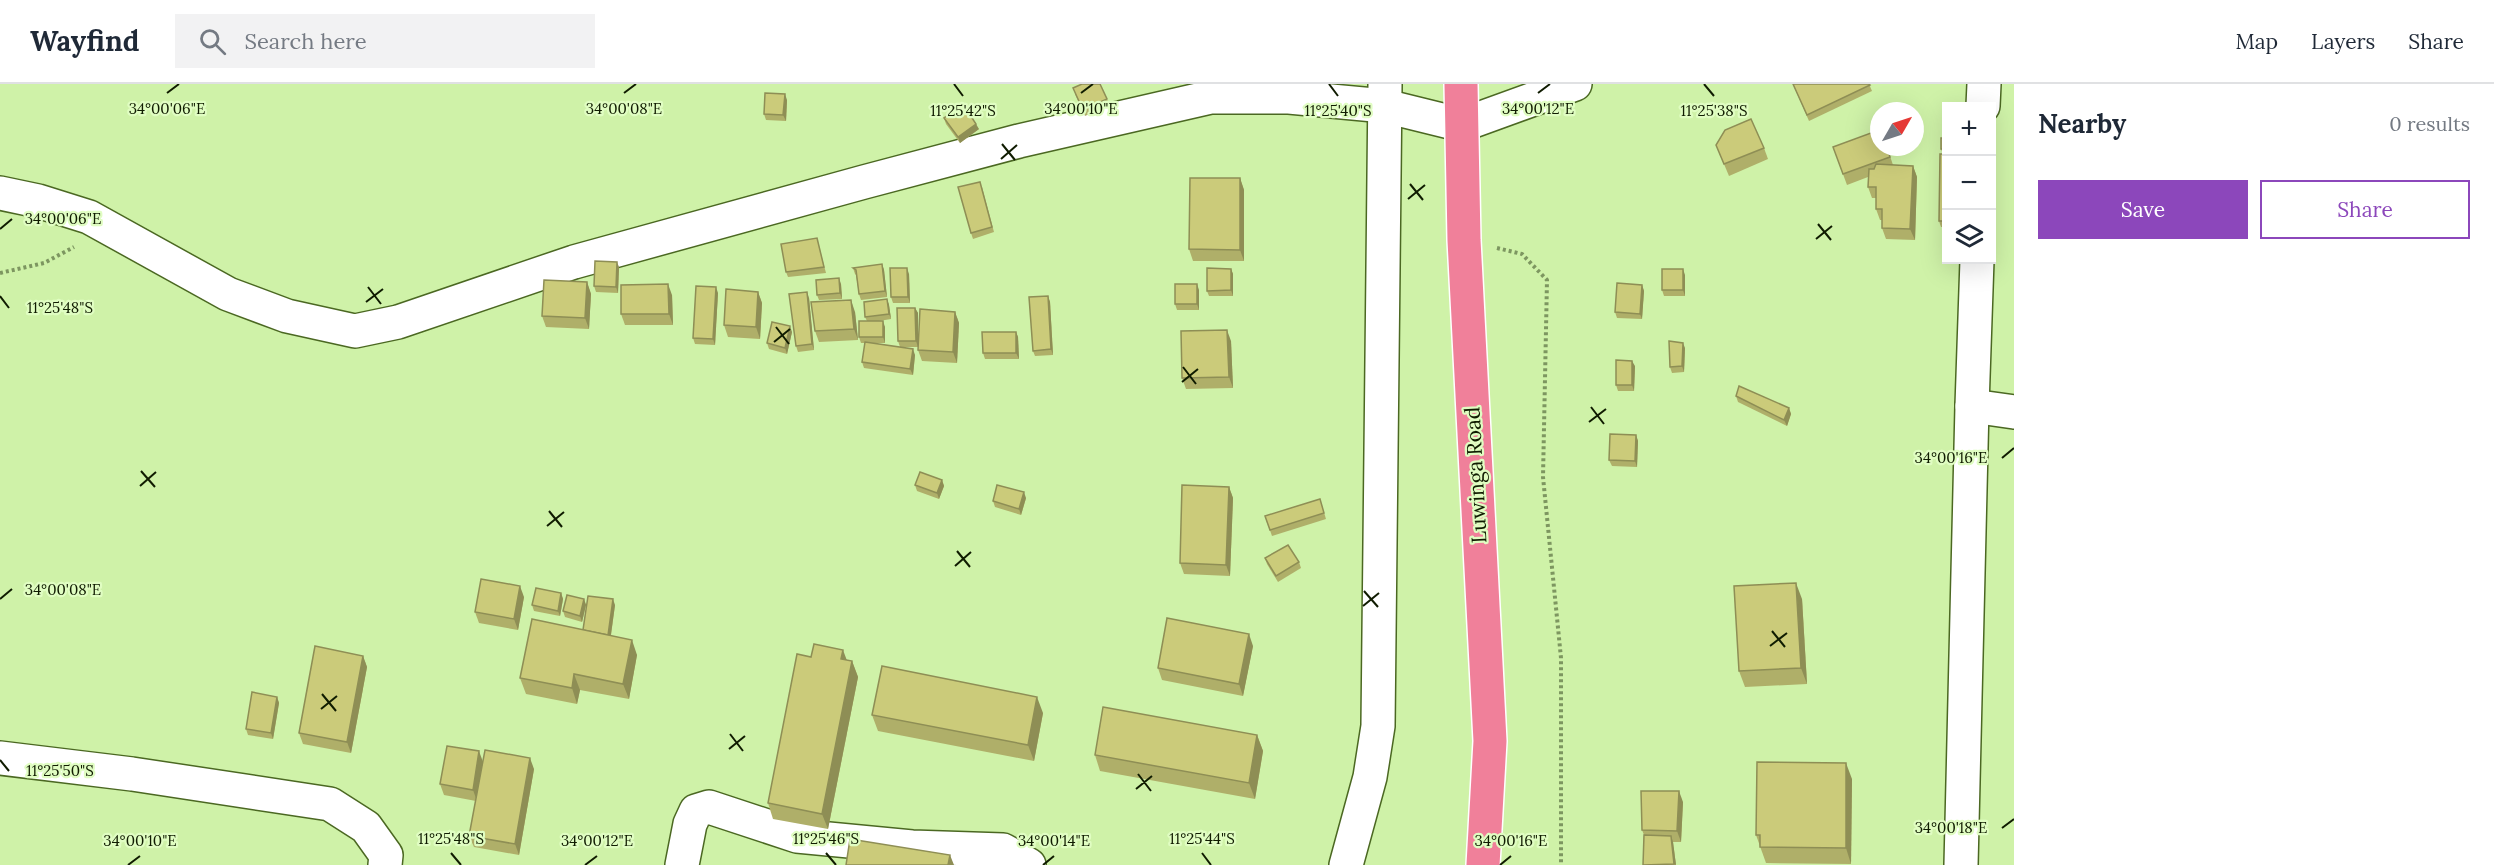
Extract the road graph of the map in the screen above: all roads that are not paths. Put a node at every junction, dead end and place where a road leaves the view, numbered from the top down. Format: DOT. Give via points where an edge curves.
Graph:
graph roads {
  1 [pos="1461,84"];
  2 [pos="1575,84"];
  3 [pos="1984,84"];
  4 [pos="1385,95"];
  5 [pos="1983,102"];
  6 [pos="1462,125"];
  7 [pos="0,193"];
  8 [pos="1977,264"];
  9 [pos="1972,406"];
  10 [pos="2014,412"];
  11 [pos="0,758"];
  12 [pos="385,865"];
  13 [pos="682,865"];
  14 [pos="1029,865"];
  15 [pos="1346,865"];
  16 [pos="1483,865"];
  17 [pos="1961,865"];
  1 -- 6 [label="highway, Luwinga Road"];
  2 -- 6 [label="street"];
  3 -- 5 [label="street"];
  4 -- 6 [label="street"];
  4 -- 7 [label="street" via="1211,97 864,182 574,262 398,322 355,331 287,316 228,294 89,217"];
  4 -- 15 [label="street" via="1378,726 1370,777"];
  6 -- 16 [label="highway, Luwinga Road" via="1464,240 1490,741"];
  8 -- 9 [label="street"];
  9 -- 10 [label="street"];
  9 -- 17 [label="street"];
  11 -- 12 [label="street" via="330,804 366,827 386,855"];
  13 -- 14 [label="street" via="696,811 709,807 797,836 912,847 1003,850"];
}
